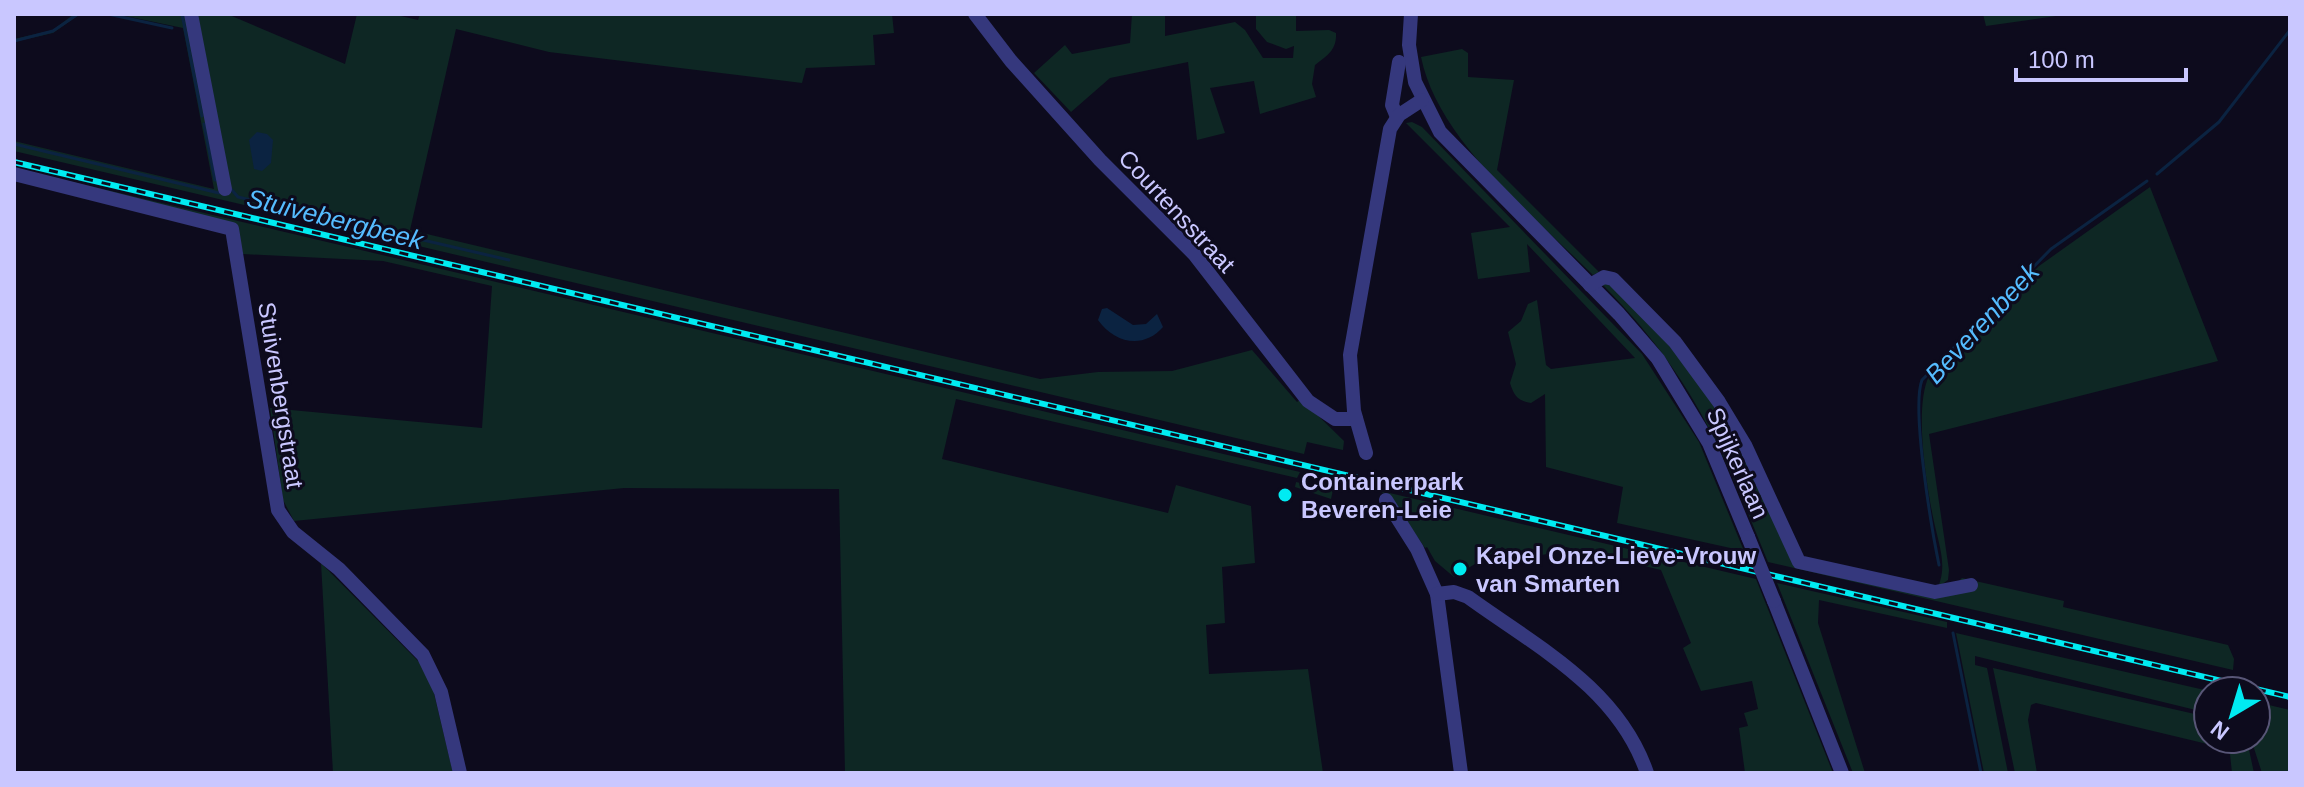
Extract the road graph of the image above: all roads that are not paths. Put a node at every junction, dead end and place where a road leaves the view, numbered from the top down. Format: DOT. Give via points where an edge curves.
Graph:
graph roads {
  1 [pos="191,14"];
  2 [pos="975,14"];
  3 [pos="1411,14"];
  4 [pos="1399,62"];
  5 [pos="1422,100"];
  6 [pos="1397,117"];
  7 [pos="14,174"];
  8 [pos="225,189"];
  9 [pos="1590,285"];
  10 [pos="1356,419"];
  11 [pos="1366,453"];
  12 [pos="1386,500"];
  13 [pos="1971,585"];
  14 [pos="1437,594"];
  15 [pos="460,773"];
  16 [pos="1461,773"];
  17 [pos="1647,773"];
  18 [pos="1842,773"];
  1 -- 8 [label="street"];
  2 -- 10 [label="street, Courtensstraat" via="1081,140 1194,254 1308,401 1335,419"];
  3 -- 5 [label="street, Spijkerlaan" via="1410,54"];
  4 -- 6 [label="street" via="1392,105"];
  5 -- 6 [label="street"];
  5 -- 9 [label="street, Spijkerlaan" via="1451,145"];
  6 -- 10 [label="street" via="1388,136 1350,355"];
  7 -- 15 [label="street, Stuivenbergstraat" via="232,229 278,510 293,532 339,569 423,655 441,692"];
  9 -- 13 [label="street, Spijkerlaan" via="1604,277 1613,279 1675,342 1739,435 1799,562 1935,592"];
  9 -- 18 [label="street, Spijkerlaan, bridge" via="1675,384 1709,443"];
  10 -- 11 [label="street"];
  12 -- 14 [label="street"];
  14 -- 16 [label="street"];
  14 -- 17 [label="street" via="1468,597 1589,685 1624,723"];
}
